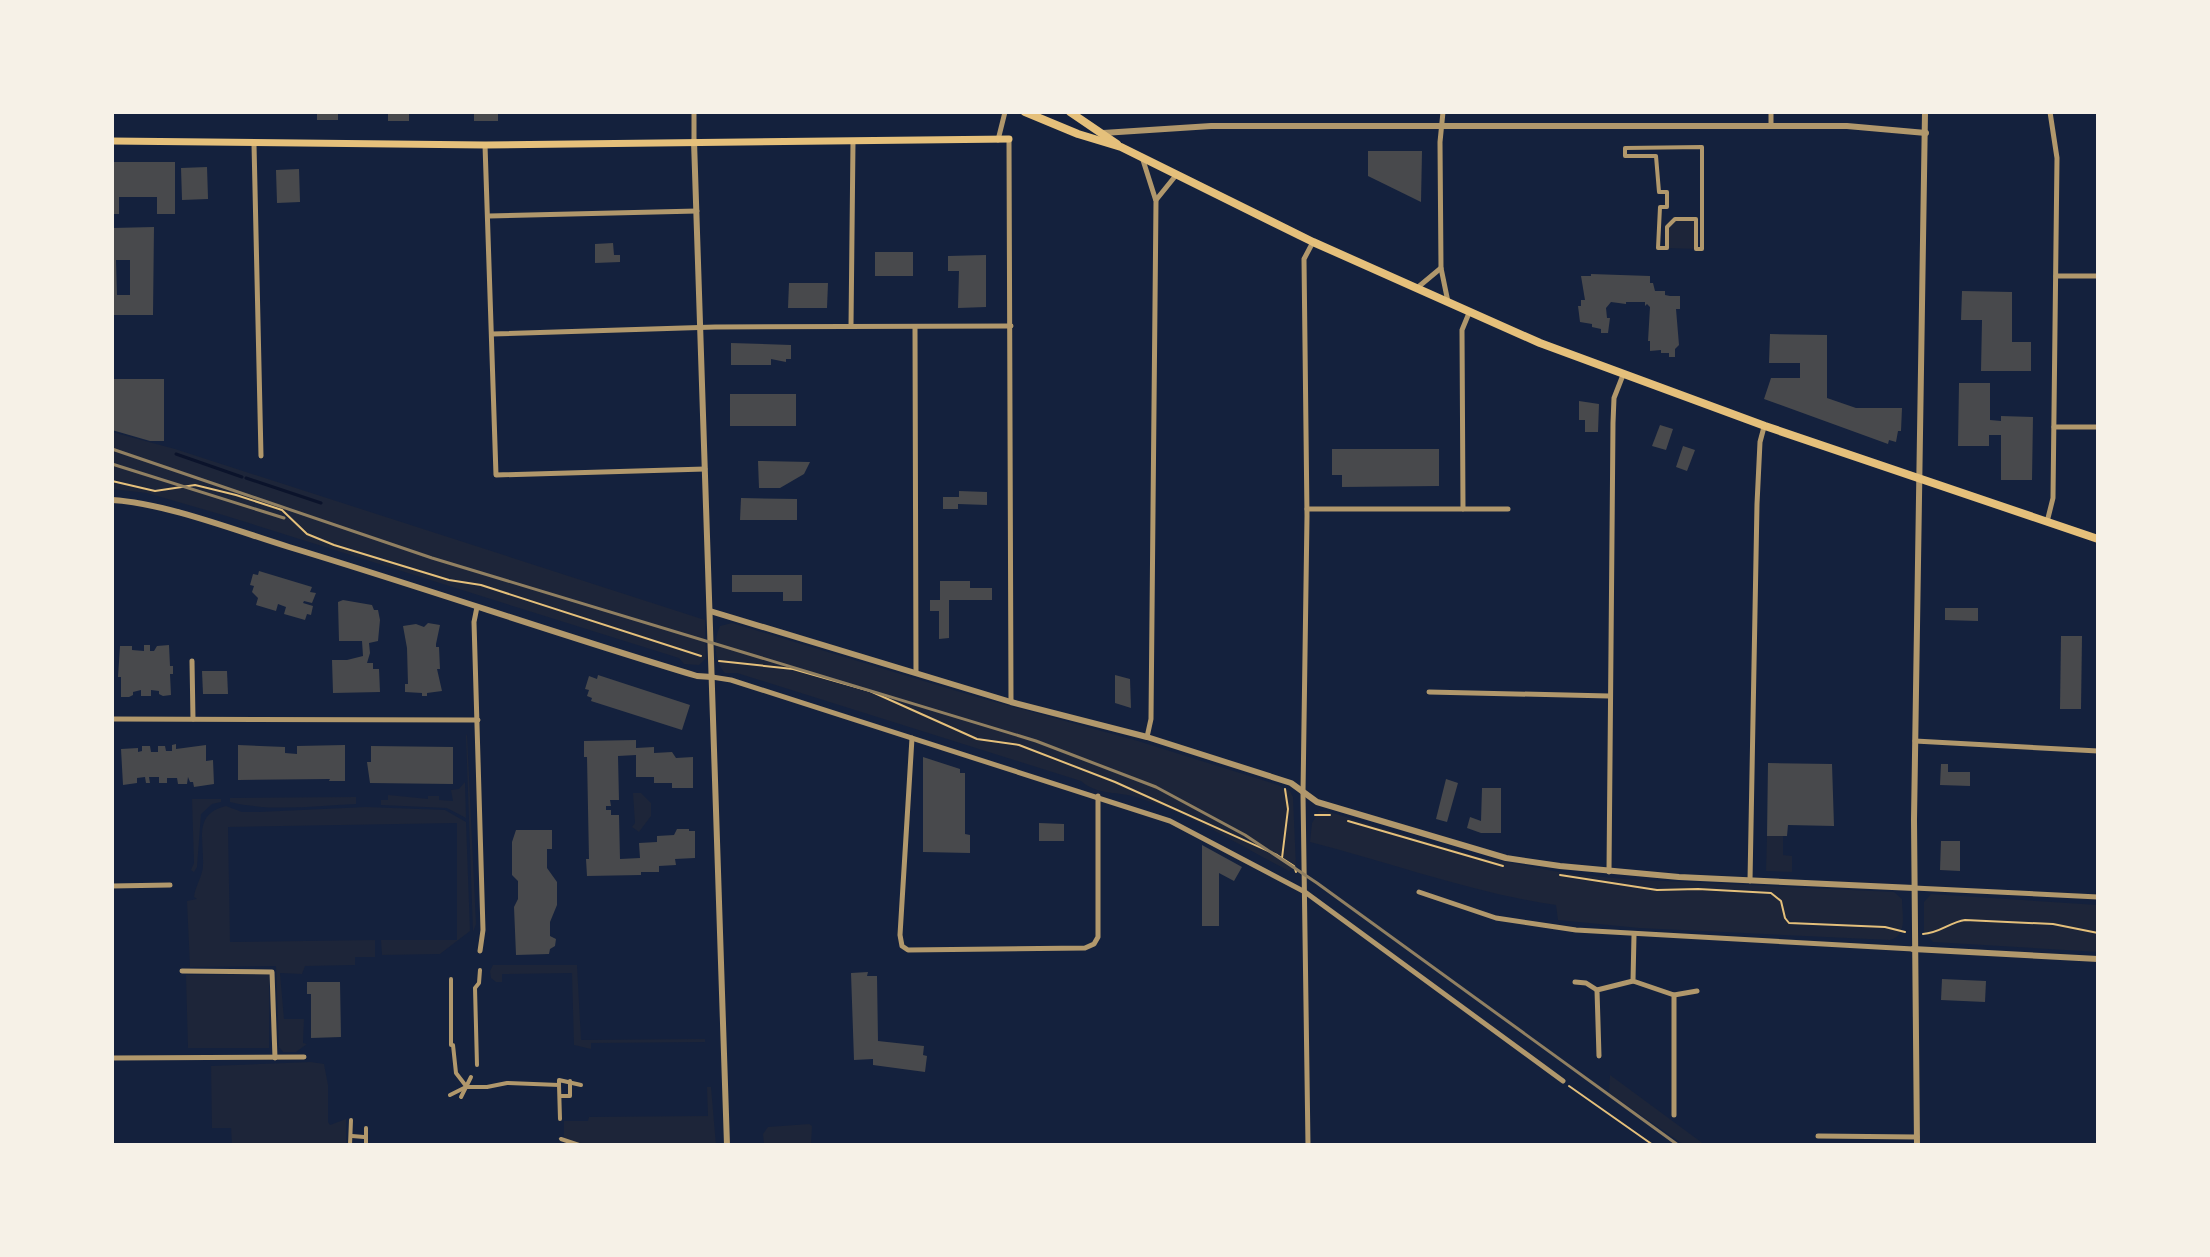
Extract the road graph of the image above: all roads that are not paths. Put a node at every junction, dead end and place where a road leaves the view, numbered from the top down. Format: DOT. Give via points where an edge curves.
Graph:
graph roads {
  1 [pos="694,112"];
  2 [pos="1005,112"];
  3 [pos="1025,112"];
  4 [pos="1070,112"];
  5 [pos="1443,112"];
  6 [pos="1771,112"];
  7 [pos="1925,112"];
  8 [pos="2050,112"];
  9 [pos="1441,126"];
  10 [pos="1771,126"];
  11 [pos="1103,133"];
  12 [pos="1926,133"];
  13 [pos="1078,134"];
  14 [pos="1009,139"];
  15 [pos="998,140"];
  16 [pos="112,141"];
  17 [pos="694,141"];
  18 [pos="853,142"];
  19 [pos="254,144"];
  20 [pos="485,145"];
  21 [pos="1121,147"];
  22 [pos="1702,147"];
  23 [pos="1142,157"];
  24 [pos="1177,174"];
  25 [pos="1156,201"];
  26 [pos="697,211"];
  27 [pos="489,216"];
  28 [pos="1313,242"];
  29 [pos="1441,268"];
  30 [pos="2056,276"];
  31 [pos="2098,276"];
  32 [pos="1415,289"];
  33 [pos="1449,304"];
  34 [pos="1469,313"];
  35 [pos="851,326"];
  36 [pos="1011,326"];
  37 [pos="700,327"];
  38 [pos="915,327"];
  39 [pos="492,334"];
  40 [pos="1623,375"];
  41 [pos="1765,426"];
  42 [pos="2054,427"];
  43 [pos="2098,427"];
  44 [pos="261,456"];
  45 [pos="705,469"];
  46 [pos="1919,480"];
  47 [pos="112,500"];
  48 [pos="1307,509"];
  49 [pos="1463,509"];
  50 [pos="1508,509"];
  51 [pos="2047,522"];
  52 [pos="2098,539"];
  53 [pos="477,607"];
  54 [pos="710,611"];
  55 [pos="192,661"];
  56 [pos="916,672"];
  57 [pos="712,677"];
  58 [pos="1429,692"];
  59 [pos="1609,696"];
  60 [pos="1011,702"];
  61 [pos="112,719"];
  62 [pos="193,719"];
  63 [pos="478,720"];
  64 [pos="1147,737"];
  65 [pos="912,738"];
  66 [pos="1915,741"];
  67 [pos="2098,751"];
  68 [pos="1303,794"];
  69 [pos="1098,796"];
  70 [pos="1609,873"];
  71 [pos="1750,881"];
  72 [pos="170,885"];
  73 [pos="112,886"];
  74 [pos="1914,888"];
  75 [pos="1305,892"];
  76 [pos="1419,892"];
  77 [pos="2098,897"];
  78 [pos="1634,935"];
  79 [pos="1913,949"];
  80 [pos="480,951"];
  81 [pos="2098,959"];
  82 [pos="480,970"];
  83 [pos="182,971"];
  84 [pos="451,979"];
  85 [pos="1633,981"];
  86 [pos="1575,982"];
  87 [pos="1597,990"];
  88 [pos="1697,991"];
  89 [pos="1674,995"];
  90 [pos="1599,1056"];
  91 [pos="304,1057"];
  92 [pos="112,1058"];
  93 [pos="275,1058"];
  94 [pos="477,1065"];
  95 [pos="471,1077"];
  96 [pos="570,1081"];
  97 [pos="1563,1081"];
  98 [pos="559,1085"];
  99 [pos="581,1085"];
  100 [pos="466,1087"];
  101 [pos="450,1095"];
  102 [pos="558,1095"];
  103 [pos="461,1097"];
  104 [pos="1674,1115"];
  105 [pos="560,1119"];
  106 [pos="351,1120"];
  107 [pos="366,1128"];
  108 [pos="351,1136"];
  109 [pos="1818,1136"];
  110 [pos="364,1137"];
  111 [pos="561,1139"];
  112 [pos="1917,1141"];
  113 [pos="350,1145"];
  114 [pos="366,1145"];
  115 [pos="579,1145"];
  116 [pos="727,1145"];
  117 [pos="1308,1145"];
  1 -- 17 [label="street"];
  2 -- 15 [label="street"];
  3 -- 13 [label="main road"];
  4 -- 11 [label="main road"];
  5 -- 9 [label="street"];
  6 -- 10 [label="street"];
  7 -- 12 [label="street"];
  8 -- 30 [label="street" via="2057,158"];
  9 -- 10 [label="street"];
  9 -- 11 [label="street" via="1211,126"];
  9 -- 29 [label="street"];
  10 -- 12 [label="street"];
  11 -- 13 [label="main road"];
  11 -- 21 [label="main road"];
  12 -- 46 [label="street"];
  13 -- 21 [label="main road"];
  14 -- 15 [label="main road"];
  14 -- 36 [label="street"];
  15 -- 18 [label="main road"];
  16 -- 19 [label="main road"];
  17 -- 18 [label="main road"];
  17 -- 20 [label="main road"];
  17 -- 26 [label="street"];
  18 -- 35 [label="street"];
  19 -- 20 [label="main road"];
  19 -- 44 [label="street"];
  20 -- 27 [label="street"];
  21 -- 23 [label="main road"];
  22 -- 22 [label="street" via="1625,148 1625,156 1656,156 1659,192 1667,192 1667,207 1660,207 1658,248 1667,248 1667,227 1675,219 1696,219 1696,249 1702,249"];
  23 -- 24 [label="main road"];
  23 -- 25 [label="street"];
  24 -- 25 [label="street"];
  24 -- 28 [label="main road"];
  25 -- 64 [label="street"];
  26 -- 27 [label="street"];
  26 -- 37 [label="street"];
  27 -- 39 [label="street"];
  28 -- 32 [label="main road"];
  28 -- 48 [label="street" via="1304,259"];
  29 -- 32 [label="street"];
  29 -- 33 [label="street"];
  30 -- 31 [label="street"];
  30 -- 42 [label="street"];
  32 -- 33 [label="main road"];
  33 -- 34 [label="main road"];
  34 -- 40 [label="main road"];
  34 -- 49 [label="street" via="1462,330"];
  35 -- 37 [label="street"];
  35 -- 38 [label="street"];
  36 -- 38 [label="street"];
  36 -- 60 [label="street"];
  37 -- 39 [label="street"];
  37 -- 45 [label="street"];
  38 -- 56 [label="street"];
  39 -- 45 [label="street" via="496,475"];
  40 -- 41 [label="main road"];
  40 -- 59 [label="street" via="1614,398"];
  41 -- 46 [label="main road"];
  41 -- 71 [label="street" via="1757,504"];
  42 -- 43 [label="street"];
  42 -- 51 [label="street"];
  45 -- 54 [label="street"];
  46 -- 51 [label="main road"];
  46 -- 66 [label="street"];
  47 -- 53 [label="street" via="217,525"];
  48 -- 49 [label="street"];
  48 -- 68 [label="street"];
  49 -- 50 [label="street"];
  51 -- 52 [label="main road"];
  53 -- 57 [label="street"];
  53 -- 63 [label="street"];
  54 -- 56 [label="street"];
  54 -- 57 [label="street"];
  55 -- 62 [label="street"];
  56 -- 60 [label="street"];
  57 -- 65 [label="street"];
  57 -- 116 [label="street"];
  58 -- 59 [label="street"];
  59 -- 70 [label="street"];
  60 -- 64 [label="street"];
  61 -- 62 [label="street"];
  62 -- 63 [label="street"];
  63 -- 80 [label="street"];
  64 -- 68 [label="street" via="1284,781"];
  65 -- 69 [label="street"];
  65 -- 69 [label="street" via="900,935 908,950 1094,944"];
  66 -- 67 [label="street"];
  66 -- 74 [label="street"];
  68 -- 70 [label="street" via="1506,858"];
  68 -- 75 [label="street"];
  69 -- 75 [label="street" via="1170,821"];
  70 -- 71 [label="street"];
  71 -- 74 [label="street"];
  72 -- 73 [label="street"];
  74 -- 77 [label="street"];
  74 -- 79 [label="street"];
  75 -- 97 [label="street"];
  75 -- 117 [label="street"];
  76 -- 78 [label="street" via="1496,918"];
  78 -- 79 [label="street"];
  78 -- 85 [label="street"];
  79 -- 81 [label="street"];
  79 -- 112 [label="street"];
  82 -- 94 [label="street" via="475,988"];
  83 -- 93 [label="street" via="272,972"];
  84 -- 100 [label="street" via="451,1045 456,1073"];
  85 -- 87 [label="street"];
  85 -- 89 [label="street"];
  86 -- 87 [label="street"];
  87 -- 90 [label="street"];
  88 -- 89 [label="street"];
  89 -- 104 [label="street"];
  91 -- 93 [label="street"];
  92 -- 93 [label="street"];
  95 -- 100 [label="street"];
  96 -- 98 [label="street" via="559,1080"];
  96 -- 99 [label="street"];
  96 -- 102 [label="street" via="570,1096"];
  98 -- 100 [label="street"];
  98 -- 102 [label="street"];
  100 -- 101 [label="street"];
  100 -- 103 [label="street"];
  102 -- 105 [label="street"];
  106 -- 108 [label="street"];
  107 -- 110 [label="street"];
  108 -- 110 [label="street"];
  108 -- 113 [label="street"];
  109 -- 112 [label="street"];
  110 -- 114 [label="street"];
  111 -- 115 [label="street"];
}
